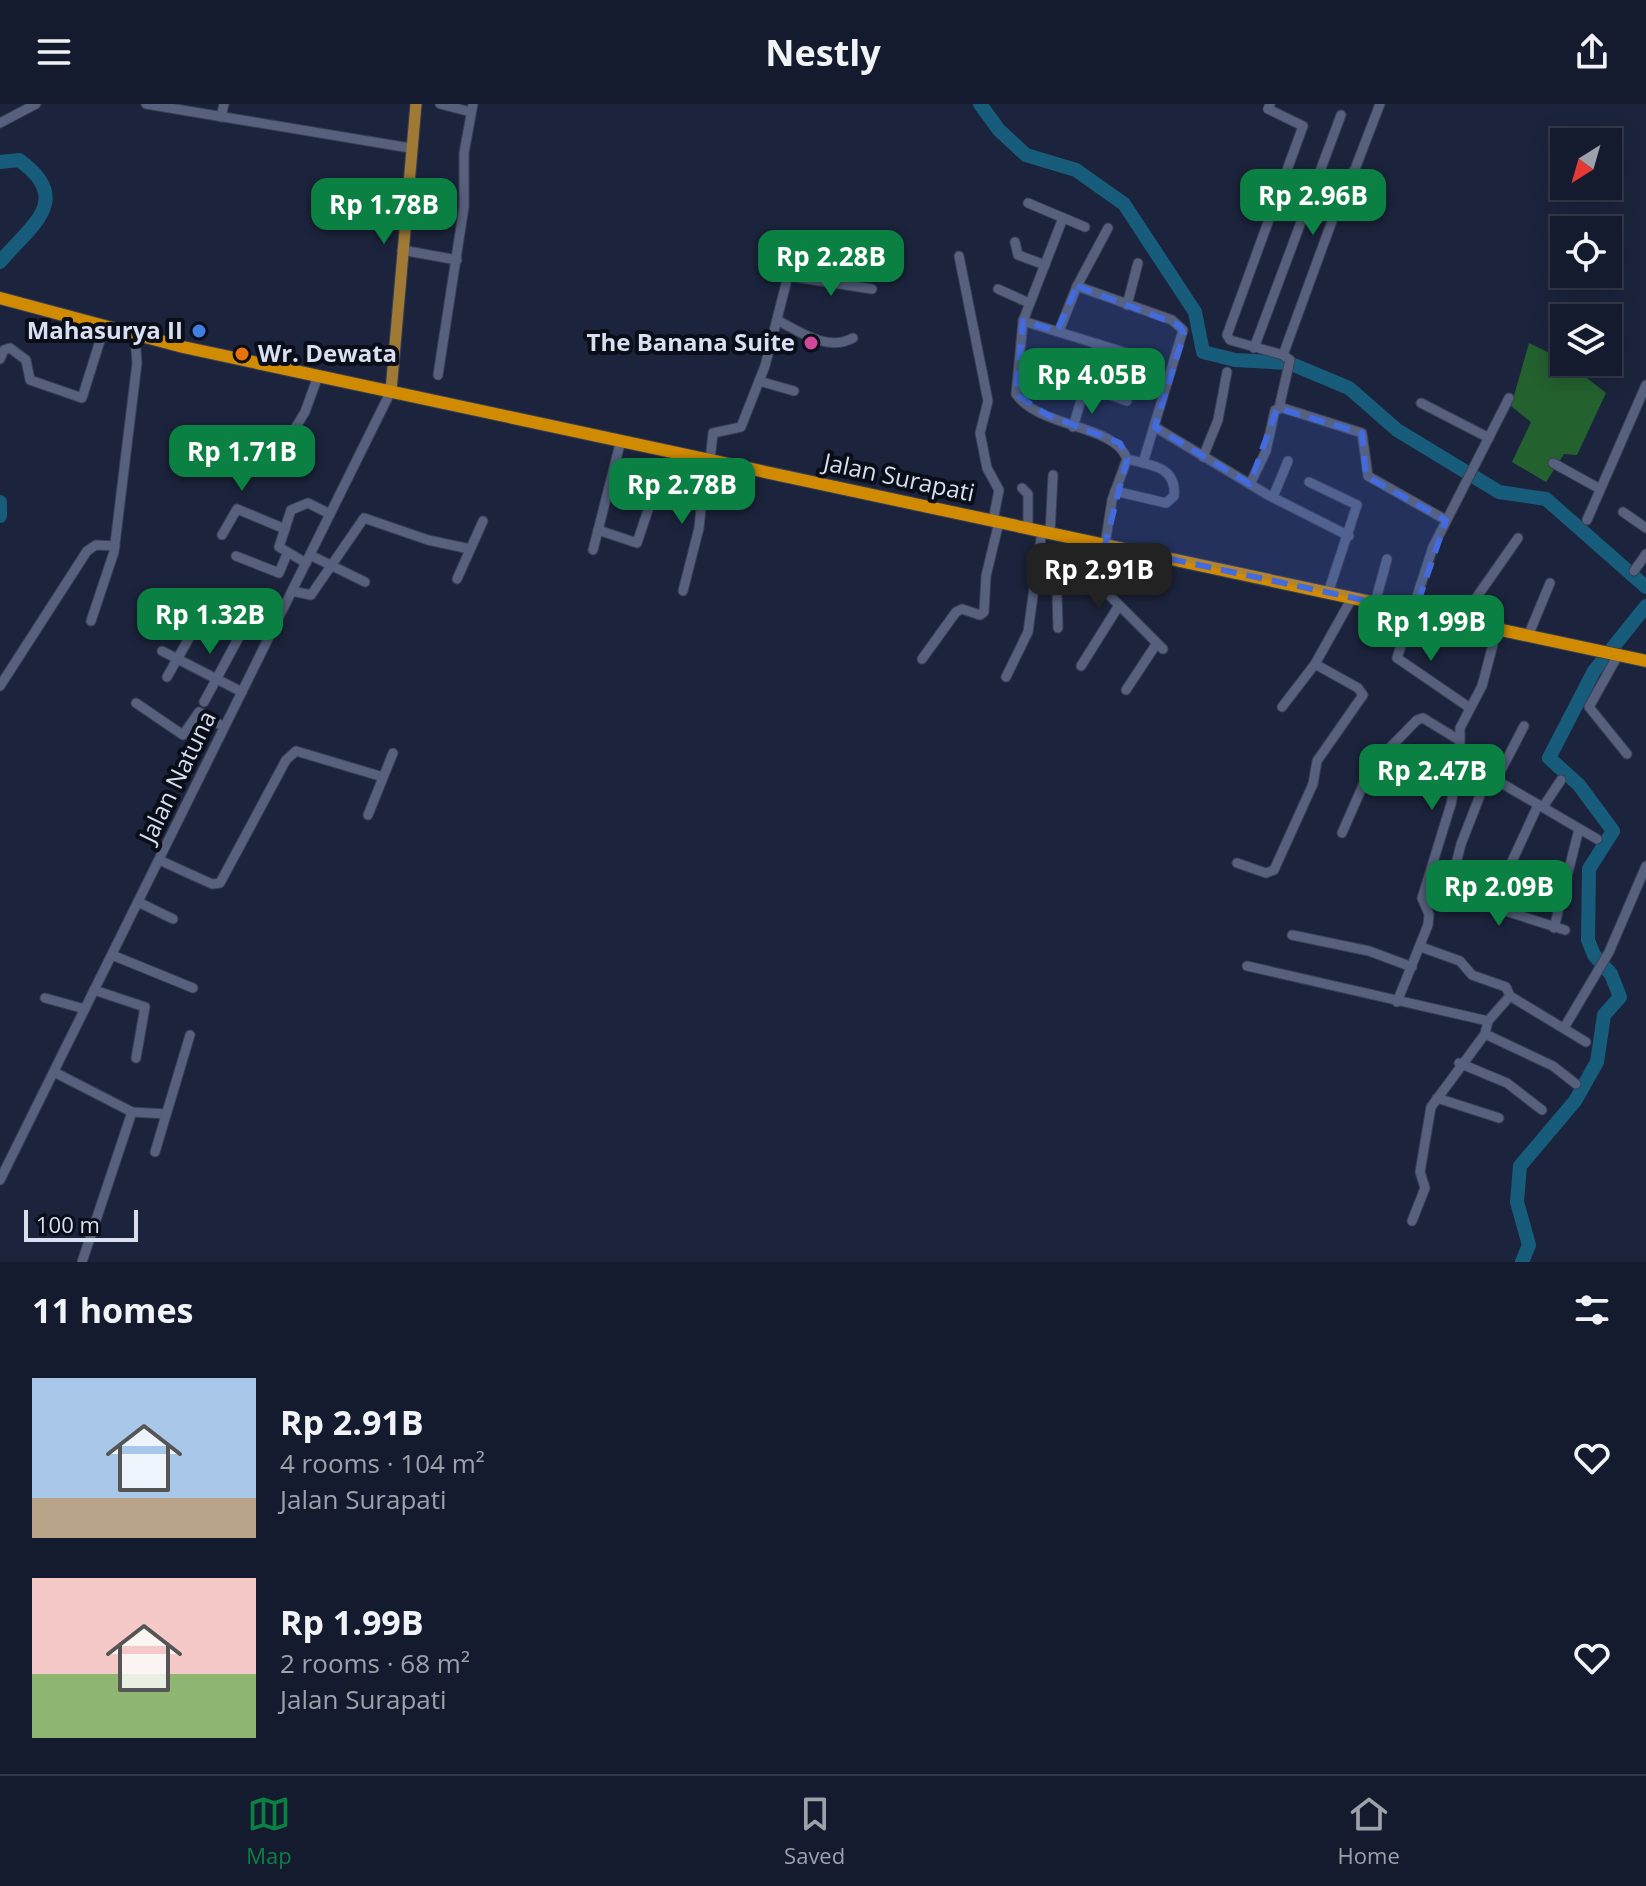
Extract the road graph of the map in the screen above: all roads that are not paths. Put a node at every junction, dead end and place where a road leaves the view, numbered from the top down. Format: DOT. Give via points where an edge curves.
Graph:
graph roads {
  1 [pos="36,104"];
  2 [pos="146,104"];
  3 [pos="224,104"];
  4 [pos="416,104"];
  5 [pos="440,104"];
  6 [pos="1270,104"];
  7 [pos="1380,104"];
  8 [pos="472,108"];
  9 [pos="1341,115"];
  10 [pos="221,117"];
  11 [pos="0,123"];
  12 [pos="410,148"];
  13 [pos="1028,203"];
  14 [pos="1063,218"];
  15 [pos="1085,227"];
  16 [pos="1108,228"];
  17 [pos="1015,242"];
  18 [pos="402,250"];
  19 [pos="959,256"];
  20 [pos="457,260"];
  21 [pos="1138,263"];
  22 [pos="1045,265"];
  23 [pos="1077,286"];
  24 [pos="872,289"];
  25 [pos="998,289"];
  26 [pos="2,298"];
  27 [pos="1029,303"];
  28 [pos="1127,305"];
  29 [pos="777,320"];
  30 [pos="1023,321"];
  31 [pos="104,328"];
  32 [pos="1059,331"];
  33 [pos="135,337"];
  34 [pos="853,338"];
  35 [pos="1098,344"];
  36 [pos="1254,348"];
  37 [pos="1143,358"];
  38 [pos="0,359"];
  39 [pos="1287,362"];
  40 [pos="1227,372"];
  41 [pos="1055,373"];
  42 [pos="438,375"];
  43 [pos="318,376"];
  44 [pos="759,381"];
  45 [pos="1086,385"];
  46 [pos="1646,385"];
  47 [pos="391,391"];
  48 [pos="794,391"];
  49 [pos="1509,398"];
  50 [pos="1127,401"];
  51 [pos="1421,403"];
  52 [pos="1279,408"];
  53 [pos="1633,419"];
  54 [pos="1646,425"];
  55 [pos="1073,427"];
  56 [pos="1155,427"];
  57 [pos="294,430"];
  58 [pos="1489,438"];
  59 [pos="621,440"];
  60 [pos="1203,457"];
  61 [pos="708,459"];
  62 [pos="1127,459"];
  63 [pos="1288,461"];
  64 [pos="1143,463"];
  65 [pos="1553,463"];
  66 [pos="1053,475"];
  67 [pos="1309,482"];
  68 [pos="1250,484"];
  69 [pos="1022,488"];
  70 [pos="1600,489"];
  71 [pos="1115,491"];
  72 [pos="1273,497"];
  73 [pos="650,504"];
  74 [pos="1623,512"];
  75 [pos="330,514"];
  76 [pos="1446,520"];
  77 [pos="1587,520"];
  78 [pos="483,521"];
  79 [pos="996,521"];
  80 [pos="1646,528"];
  81 [pos="285,529"];
  82 [pos="598,530"];
  83 [pos="1040,531"];
  84 [pos="222,535"];
  85 [pos="1349,536"];
  86 [pos="1518,538"];
  87 [pos="115,546"];
  88 [pos="1108,546"];
  89 [pos="470,549"];
  90 [pos="593,550"];
  91 [pos="287,554"];
  92 [pos="1646,554"];
  93 [pos="236,556"];
  94 [pos="308,559"];
  95 [pos="1387,559"];
  96 [pos="331,567"];
  97 [pos="1634,571"];
  98 [pos="457,579"];
  99 [pos="365,582"];
  100 [pos="1550,583"];
  101 [pos="1034,589"];
  102 [pos="292,591"];
  103 [pos="683,591"];
  104 [pos="1328,593"];
  105 [pos="1352,598"];
  106 [pos="1375,603"];
  107 [pos="1118,607"];
  108 [pos="205,610"];
  109 [pos="1415,611"];
  110 [pos="91,621"];
  111 [pos="1460,621"];
  112 [pos="1058,628"];
  113 [pos="1497,629"];
  114 [pos="1528,636"];
  115 [pos="239,637"];
  116 [pos="162,651"];
  117 [pos="1616,655"];
  118 [pos="178,659"];
  119 [pos="922,659"];
  120 [pos="1646,661"];
  121 [pos="1315,664"];
  122 [pos="1081,666"];
  123 [pos="167,677"];
  124 [pos="1006,677"];
  125 [pos="217,678"];
  126 [pos="0,686"];
  127 [pos="1126,690"];
  128 [pos="242,692"];
  129 [pos="204,702"];
  130 [pos="136,703"];
  131 [pos="1282,707"];
  132 [pos="1470,708"];
  133 [pos="1524,726"];
  134 [pos="224,727"];
  135 [pos="1459,740"];
  136 [pos="393,753"];
  137 [pos="1627,754"];
  138 [pos="1460,759"];
  139 [pos="383,777"];
  140 [pos="1492,778"];
  141 [pos="1561,780"];
  142 [pos="1540,806"];
  143 [pos="368,815"];
  144 [pos="1579,829"];
  145 [pos="1342,833"];
  146 [pos="1597,839"];
  147 [pos="159,860"];
  148 [pos="1237,863"];
  149 [pos="1646,866"];
  150 [pos="138,902"];
  151 [pos="1491,907"];
  152 [pos="173,919"];
  153 [pos="1292,935"];
  154 [pos="1421,947"];
  155 [pos="112,955"];
  156 [pos="1247,966"];
  157 [pos="1412,967"];
  158 [pos="193,988"];
  159 [pos="94,990"];
  160 [pos="1510,996"];
  161 [pos="45,998"];
  162 [pos="1397,1002"];
  163 [pos="85,1009"];
  164 [pos="1488,1021"];
  165 [pos="1564,1028"];
  166 [pos="1485,1034"];
  167 [pos="190,1035"];
  168 [pos="1586,1042"];
  169 [pos="136,1058"];
  170 [pos="1459,1063"];
  171 [pos="54,1072"];
  172 [pos="1576,1084"];
  173 [pos="1437,1098"];
  174 [pos="1542,1110"];
  175 [pos="132,1112"];
  176 [pos="166,1114"];
  177 [pos="1499,1118"];
  178 [pos="155,1152"];
  179 [pos="0,1180"];
  180 [pos="1412,1221"];
  181 [pos="82,1262"];
  1 -- 11 [label="street"];
  2 -- 10 [label="street"];
  3 -- 10 [label="street"];
  4 -- 12 [label="main road"];
  5 -- 8 [label="street"];
  6 -- 36 [label="street" via="1268,109 1303,126 1227,335"];
  7 -- 39 [label="street" via="1347,180"];
  8 -- 20 [label="street"];
  9 -- 36 [label="street"];
  10 -- 12 [label="street"];
  12 -- 18 [label="main road"];
  13 -- 14 [label="street"];
  14 -- 15 [label="street"];
  14 -- 22 [label="street"];
  16 -- 23 [label="street"];
  17 -- 22 [label="street" via="1018,255"];
  18 -- 20 [label="street"];
  18 -- 47 [label="main road"];
  19 -- 79 [label="street" via="988,401 980,433 987,468 999,490"];
  20 -- 42 [label="street"];
  21 -- 28 [label="street"];
  22 -- 27 [label="street"];
  23 -- 28 [label="street"];
  23 -- 32 [label="street"];
  24 -- 29 [label="street" via="792,274 785,280"];
  25 -- 27 [label="street"];
  26 -- 31 [label="highway, Jalan Surapati"];
  27 -- 30 [label="street"];
  28 -- 56 [label="street" via="1172,320 1183,330"];
  29 -- 34 [label="street" via="830,344"];
  29 -- 44 [label="street"];
  30 -- 32 [label="street"];
  30 -- 55 [label="street" via="1016,395"];
  31 -- 33 [label="highway, Jalan Surapati"];
  31 -- 38 [label="street" via="82,398 30,380 25,357 10,348"];
  32 -- 35 [label="street"];
  33 -- 43 [label="highway, Jalan Surapati"];
  33 -- 87 [label="street" via="137,363"];
  35 -- 37 [label="street"];
  35 -- 45 [label="street"];
  36 -- 39 [label="street"];
  39 -- 52 [label="street"];
  40 -- 60 [label="street" via="1218,420"];
  41 -- 45 [label="street"];
  43 -- 47 [label="highway, Jalan Surapati"];
  43 -- 57 [label="street"];
  44 -- 48 [label="street"];
  44 -- 61 [label="street" via="743,425 713,433"];
  45 -- 50 [label="street"];
  45 -- 55 [label="street"];
  46 -- 53 [label="street"];
  47 -- 59 [label="highway, Jalan Surapati"];
  47 -- 75 [label="street, Jalan Natuna"];
  49 -- 58 [label="street"];
  51 -- 58 [label="street"];
  52 -- 68 [label="street"];
  52 -- 76 [label="street" via="1362,433 1368,476"];
  53 -- 54 [label="street"];
  53 -- 70 [label="street"];
  55 -- 62 [label="street" via="1117,442"];
  56 -- 60 [label="street"];
  56 -- 64 [label="street"];
  58 -- 76 [label="street"];
  59 -- 61 [label="highway, Jalan Surapati"];
  59 -- 82 [label="street"];
  60 -- 68 [label="street"];
  61 -- 79 [label="highway, Jalan Surapati"];
  61 -- 103 [label="street"];
  62 -- 64 [label="street"];
  62 -- 71 [label="street"];
  63 -- 72 [label="street"];
  64 -- 71 [label="street" via="1172,476 1171,502"];
  65 -- 70 [label="street"];
  66 -- 83 [label="street"];
  67 -- 85 [label="street" via="1357,503"];
  68 -- 72 [label="street"];
  69 -- 83 [label="street"];
  70 -- 77 [label="street"];
  71 -- 88 [label="street"];
  72 -- 85 [label="street"];
  73 -- 82 [label="street" via="637,543"];
  74 -- 80 [label="street"];
  75 -- 81 [label="street" via="302,503 291,510"];
  75 -- 94 [label="street, Jalan Natuna"];
  76 -- 109 [label="street"];
  78 -- 89 [label="street"];
  79 -- 83 [label="highway, Jalan Surapati"];
  79 -- 119 [label="street" via="984,612 956,612"];
  81 -- 84 [label="street" via="237,509"];
  81 -- 91 [label="street" via="279,544"];
  82 -- 90 [label="street"];
  83 -- 88 [label="highway, Jalan Surapati"];
  83 -- 101 [label="street"];
  85 -- 104 [label="street"];
  86 -- 111 [label="street"];
  87 -- 110 [label="street"];
  87 -- 126 [label="street" via="96,545 87,551"];
  88 -- 104 [label="highway, Jalan Surapati"];
  88 -- 107 [label="street" via="1103,584"];
  89 -- 96 [label="street" via="367,518 360,520"];
  89 -- 98 [label="street"];
  91 -- 93 [label="street" via="279,573"];
  91 -- 94 [label="street"];
  92 -- 97 [label="street"];
  94 -- 96 [label="street"];
  94 -- 102 [label="street, Jalan Natuna"];
  95 -- 106 [label="street"];
  96 -- 99 [label="street"];
  96 -- 102 [label="street" via="311,595"];
  100 -- 114 [label="street"];
  101 -- 112 [label="street" via="1057,593"];
  101 -- 124 [label="street" via="1028,632"];
  102 -- 128 [label="street, Jalan Natuna"];
  104 -- 105 [label="highway, Jalan Surapati"];
  105 -- 106 [label="highway, Jalan Surapati"];
  105 -- 121 [label="street"];
  106 -- 109 [label="highway, Jalan Surapati"];
  107 -- 122 [label="street"];
  107 -- 127 [label="street" via="1160,646"];
  108 -- 118 [label="street"];
  109 -- 111 [label="highway, Jalan Surapati"];
  109 -- 132 [label="street" via="1398,661"];
  111 -- 113 [label="highway, Jalan Surapati"];
  113 -- 114 [label="highway, Jalan Surapati"];
  113 -- 132 [label="street" via="1482,686"];
  114 -- 117 [label="highway, Jalan Surapati"];
  115 -- 125 [label="street"];
  116 -- 118 [label="street"];
  117 -- 120 [label="highway, Jalan Surapati"];
  117 -- 137 [label="street" via="1589,707"];
  118 -- 123 [label="street"];
  118 -- 125 [label="street"];
  121 -- 131 [label="street"];
  121 -- 148 [label="street" via="1363,695 1317,761 1313,784 1274,870 1266,873"];
  125 -- 128 [label="street"];
  125 -- 129 [label="street"];
  128 -- 134 [label="street, Jalan Natuna"];
  130 -- 134 [label="street" via="183,735 199,712"];
  132 -- 135 [label="street"];
  133 -- 140 [label="street"];
  134 -- 147 [label="street, Jalan Natuna"];
  135 -- 138 [label="street"];
  135 -- 145 [label="street" via="1423,718 1417,720 1371,767"];
  136 -- 139 [label="street"];
  138 -- 140 [label="street"];
  138 -- 154 [label="street" via="1422,895 1429,914"];
  139 -- 143 [label="street"];
  139 -- 147 [label="street" via="296,751 286,760 220,883"];
  140 -- 142 [label="street"];
  140 -- 151 [label="street" via="1466,830 1450,886"];
  141 -- 142 [label="street"];
  142 -- 144 [label="street"];
  142 -- 151 [label="street"];
  144 -- 146 [label="street"];
  144 -- 151 [label="street" via="1559,929"];
  147 -- 150 [label="street, Jalan Natuna"];
  149 -- 165 [label="street" via="1609,952"];
  150 -- 152 [label="street"];
  150 -- 155 [label="street, Jalan Natuna"];
  153 -- 157 [label="street" via="1369,951"];
  154 -- 157 [label="street"];
  154 -- 160 [label="street" via="1460,961 1472,975 1506,987"];
  155 -- 158 [label="street"];
  155 -- 159 [label="street, Jalan Natuna"];
  156 -- 162 [label="street"];
  157 -- 162 [label="street"];
  159 -- 163 [label="street, Jalan Natuna"];
  159 -- 169 [label="street" via="145,1007"];
  160 -- 164 [label="street"];
  160 -- 165 [label="street"];
  161 -- 163 [label="street"];
  162 -- 164 [label="street"];
  163 -- 171 [label="street, Jalan Natuna"];
  164 -- 166 [label="street"];
  165 -- 168 [label="street"];
  166 -- 170 [label="street"];
  166 -- 172 [label="street" via="1553,1066"];
  167 -- 176 [label="street"];
  170 -- 173 [label="street"];
  170 -- 174 [label="street" via="1507,1083"];
  171 -- 175 [label="street"];
  171 -- 179 [label="street, Jalan Natuna"];
  173 -- 177 [label="street"];
  173 -- 180 [label="street" via="1428,1116 1420,1172 1424,1191"];
  175 -- 176 [label="street"];
  175 -- 181 [label="street"];
  176 -- 178 [label="street"];
}
